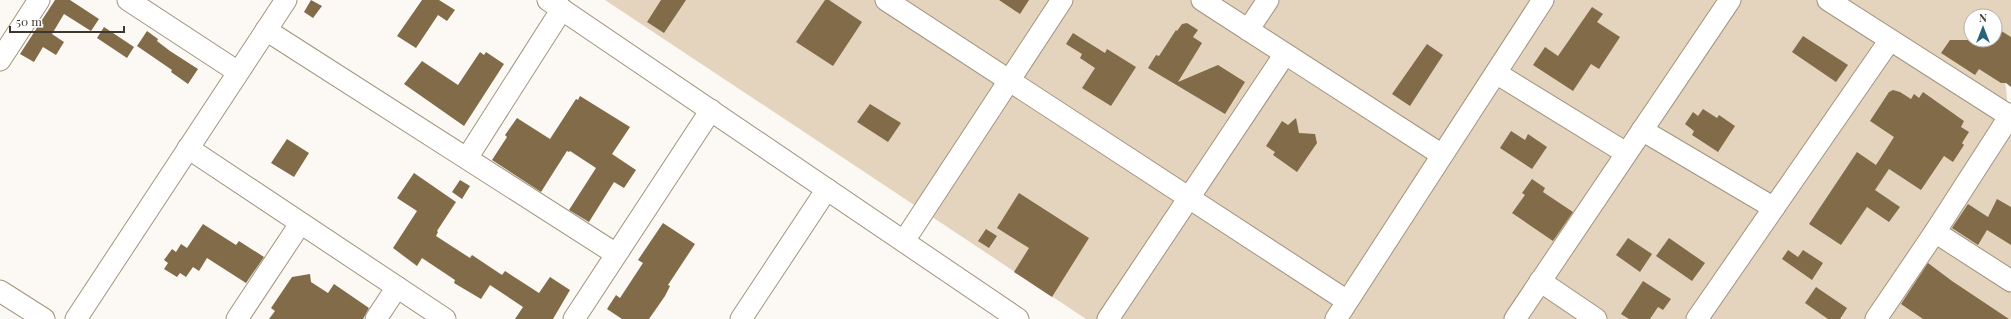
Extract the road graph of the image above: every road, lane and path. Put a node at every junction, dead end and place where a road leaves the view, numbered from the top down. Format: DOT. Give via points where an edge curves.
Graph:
graph roads {
  1 [pos="39,0"];
  2 [pos="128,0"];
  3 [pos="286,0"];
  4 [pos="1062,0"];
  5 [pos="1202,0"];
  6 [pos="1268,0"];
  7 [pos="1543,0"];
  8 [pos="1730,0"];
  9 [pos="1828,0"];
  10 [pos="898,3"];
  11 [pos="555,4"];
  12 [pos="266,30"];
  13 [pos="1248,30"];
  14 [pos="1890,40"];
  15 [pos="1285,54"];
  16 [pos="0,60"];
  17 [pos="238,72"];
  18 [pos="1496,73"];
  19 [pos="1009,81"];
  20 [pos="711,110"];
  21 [pos="2011,116"];
  22 [pos="1642,130"];
  23 [pos="188,148"];
  24 [pos="1626,153"];
  25 [pos="1442,155"];
  26 [pos="467,158"];
  27 [pos="827,189"];
  28 [pos="1189,198"];
  29 [pos="1774,208"];
  30 [pos="300,224"];
  31 [pos="1935,232"];
  32 [pos="904,242"];
  33 [pos="616,254"];
  34 [pos="2011,281"];
  35 [pos="1540,282"];
  36 [pos="397,287"];
  37 [pos="0,291"];
  38 [pos="1348,301"];
  39 [pos="44,319"];
  40 [pos="76,319"];
  41 [pos="237,319"];
  42 [pos="376,319"];
  43 [pos="445,319"];
  44 [pos="574,319"];
  45 [pos="741,319"];
  46 [pos="1018,319"];
  47 [pos="1108,319"];
  48 [pos="1336,319"];
  49 [pos="1515,319"];
  50 [pos="1596,319"];
  51 [pos="1697,319"];
  52 [pos="1876,319"];
  1 -- 16 [label="street"];
  2 -- 17 [label="street"];
  3 -- 12 [label="street"];
  4 -- 19 [label="street"];
  5 -- 13 [label="street"];
  6 -- 13 [label="street"];
  7 -- 18 [label="street"];
  8 -- 22 [label="street"];
  9 -- 14 [label="street"];
  10 -- 19 [label="street"];
  11 -- 20 [label="street"];
  11 -- 26 [label="street"];
  12 -- 17 [label="street"];
  12 -- 26 [label="street"];
  13 -- 15 [label="street"];
  14 -- 21 [label="street"];
  14 -- 29 [label="street"];
  15 -- 25 [label="street"];
  15 -- 28 [label="street"];
  17 -- 23 [label="street"];
  18 -- 24 [label="street"];
  18 -- 25 [label="street"];
  19 -- 28 [label="street"];
  19 -- 32 [label="street"];
  20 -- 27 [label="street"];
  20 -- 33 [label="street"];
  21 -- 31 [label="street"];
  22 -- 24 [label="street"];
  22 -- 29 [label="street"];
  23 -- 30 [label="street"];
  23 -- 40 [label="street"];
  24 -- 35 [label="street"];
  25 -- 38 [label="street"];
  26 -- 33 [label="street"];
  27 -- 32 [label="street"];
  27 -- 45 [label="street"];
  28 -- 38 [label="street"];
  28 -- 47 [label="street"];
  29 -- 51 [label="street"];
  30 -- 36 [label="street"];
  30 -- 41 [label="street"];
  31 -- 34 [label="street"];
  31 -- 52 [label="street"];
  32 -- 46 [label="street"];
  33 -- 44 [label="street"];
  35 -- 49 [label="street"];
  35 -- 50 [label="street"];
  36 -- 42 [label="street"];
  36 -- 43 [label="street"];
  37 -- 39 [label="street"];
  38 -- 48 [label="street"];
}
